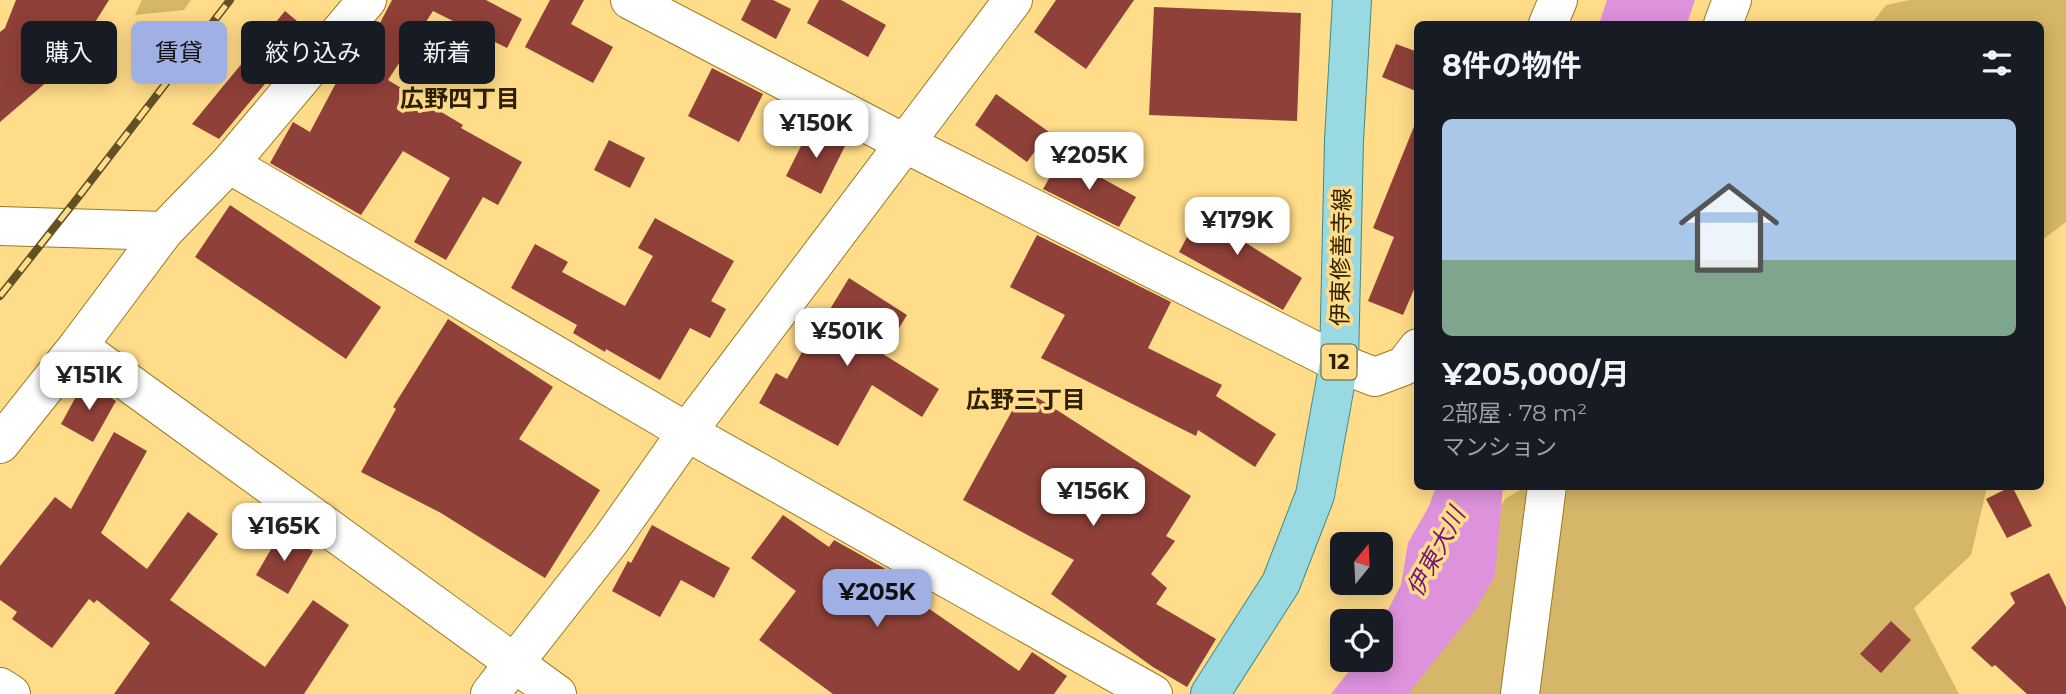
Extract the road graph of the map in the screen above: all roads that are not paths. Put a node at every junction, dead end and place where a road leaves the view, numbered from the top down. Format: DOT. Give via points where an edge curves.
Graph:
graph roads {
  1 [pos="367,0"];
  2 [pos="630,0"];
  3 [pos="1013,0"];
  4 [pos="1352,0"];
  5 [pos="1558,0"];
  6 [pos="1732,0"];
  7 [pos="1549,21"];
  8 [pos="1725,21"];
  9 [pos="906,144"];
  10 [pos="229,164"];
  11 [pos="0,226"];
  12 [pos="164,231"];
  13 [pos="78,346"];
  14 [pos="1414,353"];
  15 [pos="1339,363"];
  16 [pos="687,432"];
  17 [pos="0,444"];
  18 [pos="1546,490"];
  19 [pos="515,662"];
  20 [pos="0,687"];
  21 [pos="10,694"];
  22 [pos="490,694"];
  23 [pos="557,694"];
  24 [pos="1153,694"];
  25 [pos="1210,694"];
  26 [pos="1520,694"];
  1 -- 10 [label="street"];
  2 -- 9 [label="street"];
  3 -- 9 [label="street"];
  4 -- 15 [label="main road, 伊東修善寺線 / 12"];
  5 -- 7 [label="street"];
  6 -- 8 [label="street"];
  9 -- 15 [label="street"];
  9 -- 16 [label="street"];
  10 -- 12 [label="street"];
  10 -- 16 [label="street"];
  11 -- 12 [label="street"];
  12 -- 13 [label="street"];
  13 -- 17 [label="street"];
  13 -- 19 [label="street"];
  14 -- 15 [label="street" via="1404,366 1375,377"];
  15 -- 25 [label="main road, 伊東修善寺線 / 12" via="1314,495 1281,583"];
  16 -- 19 [label="street" via="610,541"];
  16 -- 24 [label="street"];
  18 -- 26 [label="street"];
  19 -- 22 [label="street"];
  19 -- 23 [label="street"];
  20 -- 21 [label="street"];
}
